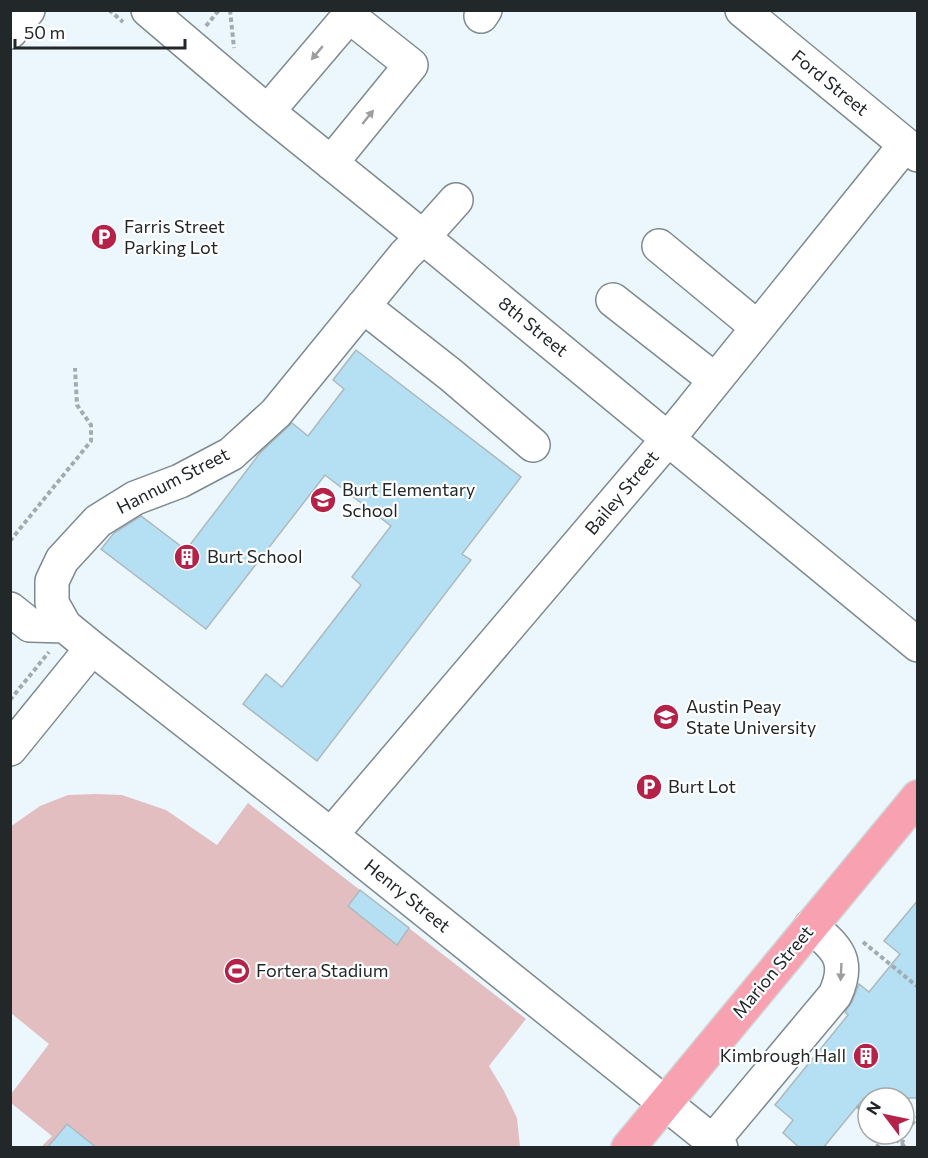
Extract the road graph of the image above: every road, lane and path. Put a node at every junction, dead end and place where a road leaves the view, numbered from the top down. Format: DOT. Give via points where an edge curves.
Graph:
graph roads {
  1 [pos="28,10"];
  2 [pos="109,10"];
  3 [pos="219,10"];
  4 [pos="230,10"];
  5 [pos="742,11"];
  6 [pos="137,18"];
  7 [pos="203,29"];
  8 [pos="10,32"];
  9 [pos="234,55"];
  10 [pos="268,111"];
  11 [pos="911,150"];
  12 [pos="331,163"];
  13 [pos="456,200"];
  14 [pos="423,237"];
  15 [pos="659,246"];
  16 [pos="613,300"];
  17 [pos="363,306"];
  18 [pos="758,327"];
  19 [pos="75,368"];
  20 [pos="715,380"];
  21 [pos="668,439"];
  22 [pos="533,444"];
  23 [pos="10,541"];
  24 [pos="10,609"];
  25 [pos="60,635"];
  26 [pos="918,645"];
  27 [pos="92,648"];
  28 [pos="10,700"];
  29 [pos="10,749"];
  30 [pos="918,797"];
  31 [pos="331,835"];
  32 [pos="811,926"];
  33 [pos="665,1103"];
  34 [pos="717,1144"];
  35 [pos="628,1148"];
  1 -- 8 [label="street"];
  2 -- 6 [label="path"];
  3 -- 7 [label="path"];
  4 -- 9 [label="path"];
  5 -- 11 [label="street, Ford Street"];
  6 -- 10 [label="street, 8th Street"];
  10 -- 12 [label="street, 8th Street"];
  12 -- 10 [label="street, one-way" via="411,65 349,16"];
  11 -- 18 [label="street, Bailey Street"];
  12 -- 14 [label="street, 8th Street"];
  13 -- 14 [label="street, Hannum Street"];
  14 -- 17 [label="street, Hannum Street"];
  14 -- 21 [label="street, 8th Street"];
  15 -- 18 [label="street"];
  16 -- 20 [label="street"];
  17 -- 22 [label="street"];
  17 -- 25 [label="street, Hannum Street" via="276,413 231,454 180,481 135,498 98,521 62,560 52,581 52,603"];
  18 -- 20 [label="street, Bailey Street"];
  19 -- 23 [label="path" via="77,405 91,425 91,441"];
  20 -- 21 [label="street, Bailey Street"];
  21 -- 26 [label="street, 8th Street"];
  21 -- 31 [label="street, Bailey Street"];
  24 -- 25 [label="street" via="30,625"];
  25 -- 27 [label="street, Hannum Street"];
  25 -- 28 [label="path"];
  27 -- 29 [label="street"];
  27 -- 31 [label="street, Henry Street"];
  30 -- 32 [label="main road, Marion Street"];
  31 -- 33 [label="street, Henry Street"];
  32 -- 33 [label="main road, Marion Street"];
  32 -- 34 [label="street, one-way" via="841,956 842,979 835,994"];
  33 -- 34 [label="street, Henry Street"];
  33 -- 35 [label="main road, Marion Street"];
}
